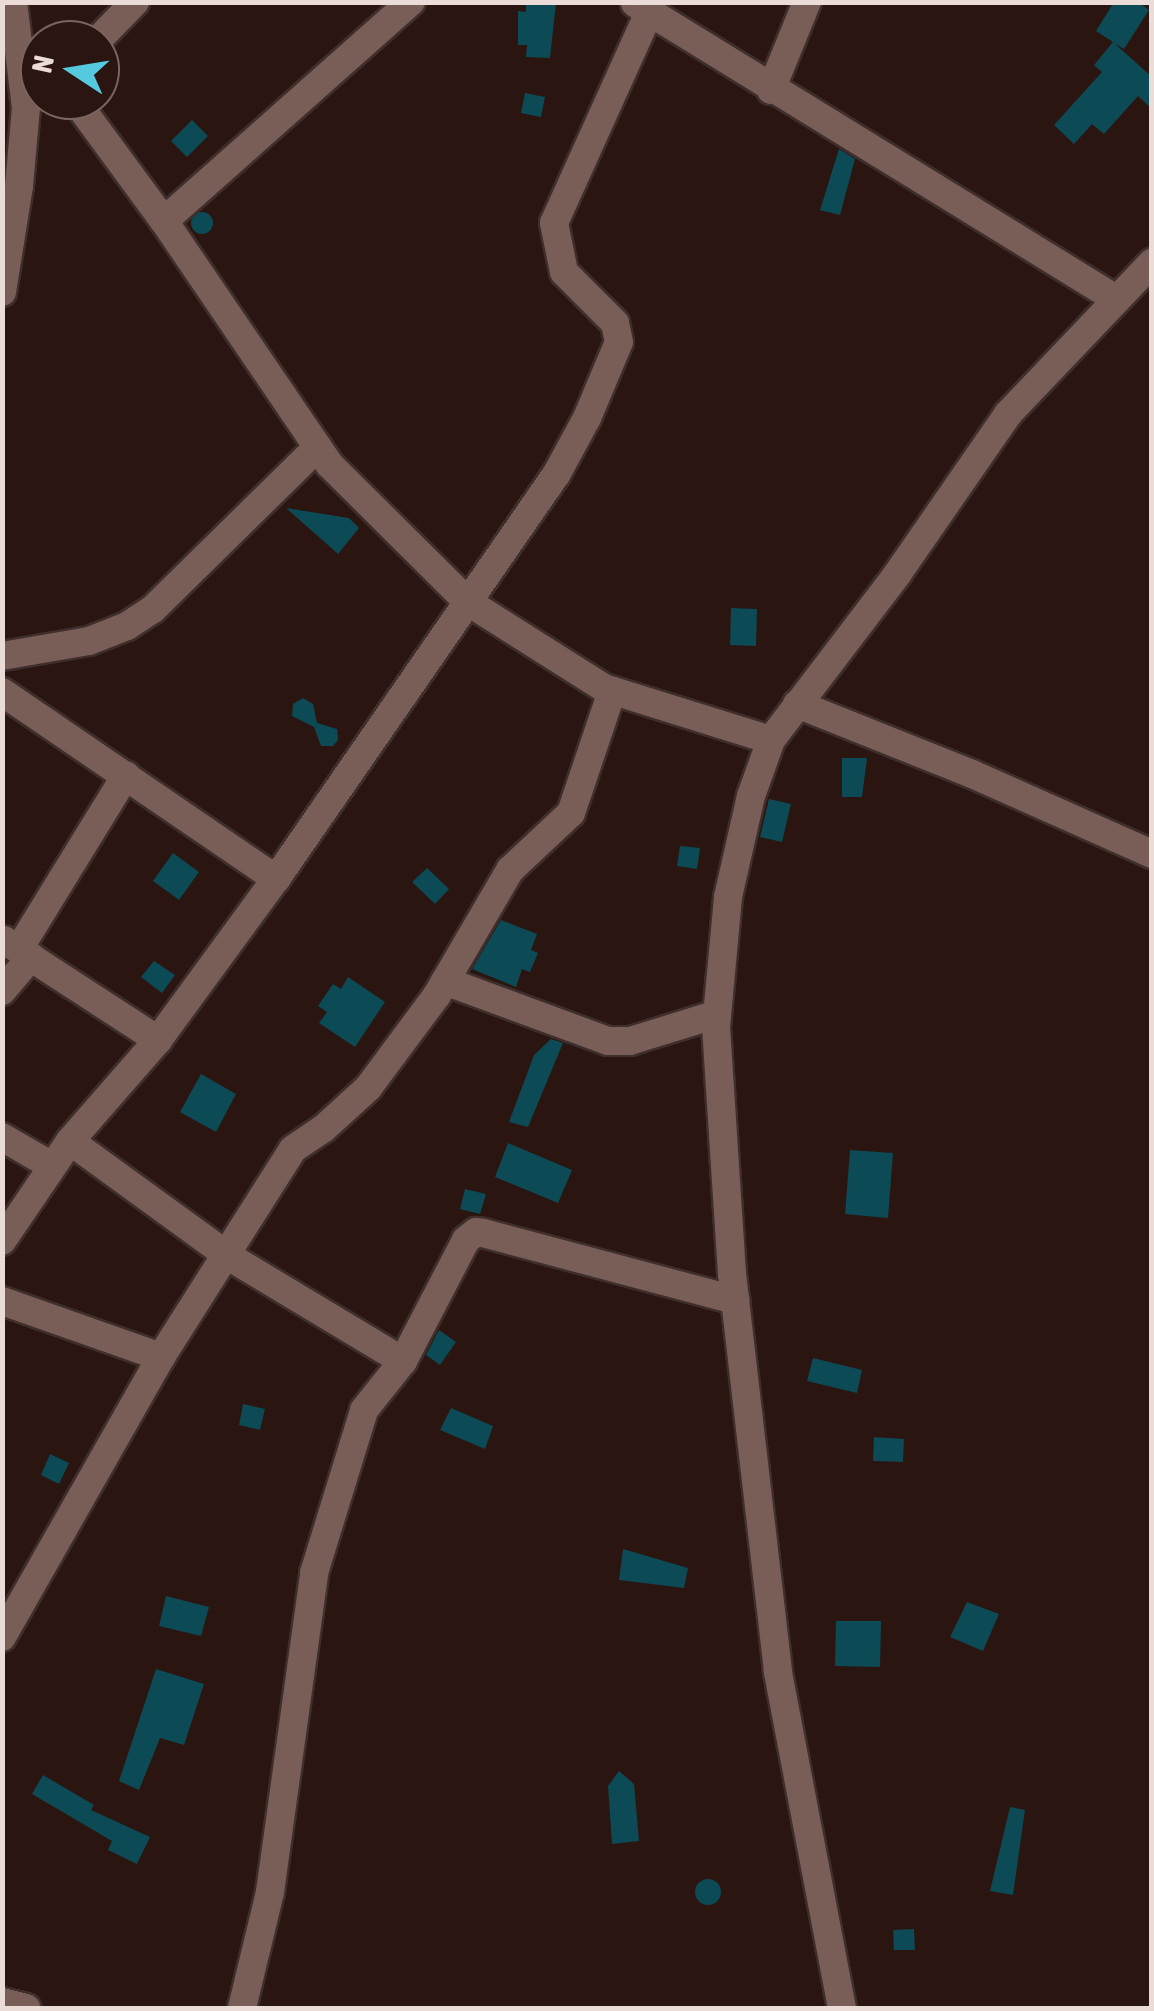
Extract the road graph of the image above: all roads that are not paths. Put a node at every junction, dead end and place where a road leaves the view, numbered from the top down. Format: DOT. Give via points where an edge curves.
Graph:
graph roads {
  1 [pos="136,2"];
  2 [pos="411,2"];
  3 [pos="807,2"];
  4 [pos="16,7"];
  5 [pos="642,8"];
  6 [pos="118,20"];
  7 [pos="771,90"];
  8 [pos="90,120"];
  9 [pos="164,221"];
  10 [pos="1152,263"];
  11 [pos="2,292"];
  12 [pos="1116,300"];
  13 [pos="318,447"];
  14 [pos="468,602"];
  15 [pos="2,656"];
  16 [pos="612,691"];
  17 [pos="2,692"];
  18 [pos="797,704"];
  19 [pos="771,740"];
  20 [pos="126,775"];
  21 [pos="1152,854"];
  22 [pos="276,879"];
  23 [pos="17,949"];
  24 [pos="445,981"];
  25 [pos="2,991"];
  26 [pos="717,1014"];
  27 [pos="158,1040"];
  28 [pos="2,1136"];
  29 [pos="70,1141"];
  30 [pos="52,1166"];
  31 [pos="2,1241"];
  32 [pos="228,1256"];
  33 [pos="736,1300"];
  34 [pos="2,1301"];
  35 [pos="161,1357"];
  36 [pos="403,1361"];
  37 [pos="2,1637"];
  38 [pos="2,2002"];
  39 [pos="26,2008"];
  40 [pos="242,2008"];
  41 [pos="842,2008"];
  1 -- 6 [label="street"];
  2 -- 9 [label="street"];
  3 -- 7 [label="street"];
  4 -- 11 [label="street" via="26,108"];
  5 -- 7 [label="street"];
  5 -- 14 [label="street" via="554,223 564,272 615,323 614,362 556,475"];
  7 -- 12 [label="street"];
  8 -- 9 [label="street"];
  9 -- 13 [label="street"];
  10 -- 12 [label="street"];
  12 -- 18 [label="street" via="1008,414"];
  13 -- 14 [label="street"];
  13 -- 15 [label="street" via="127,626 89,641"];
  14 -- 16 [label="street"];
  14 -- 22 [label="street"];
  16 -- 19 [label="street"];
  16 -- 24 [label="street" via="570,813 510,870"];
  17 -- 20 [label="street"];
  18 -- 19 [label="street"];
  18 -- 21 [label="street"];
  19 -- 26 [label="street" via="734,864"];
  20 -- 22 [label="street"];
  20 -- 23 [label="street"];
  22 -- 27 [label="street"];
  23 -- 25 [label="street"];
  23 -- 27 [label="street"];
  24 -- 26 [label="street" via="608,1040 630,1042"];
  24 -- 32 [label="street" via="368,1088 294,1149"];
  26 -- 33 [label="street"];
  27 -- 29 [label="street"];
  28 -- 30 [label="street"];
  29 -- 30 [label="street"];
  29 -- 32 [label="street"];
  30 -- 31 [label="street"];
  32 -- 35 [label="street"];
  32 -- 36 [label="street"];
  33 -- 36 [label="street" via="476,1232"];
  33 -- 41 [label="street" via="778,1671"];
  34 -- 35 [label="street"];
  35 -- 37 [label="street"];
  36 -- 40 [label="street" via="364,1410 314,1572 270,1892"];
  38 -- 39 [label="street"];
}
